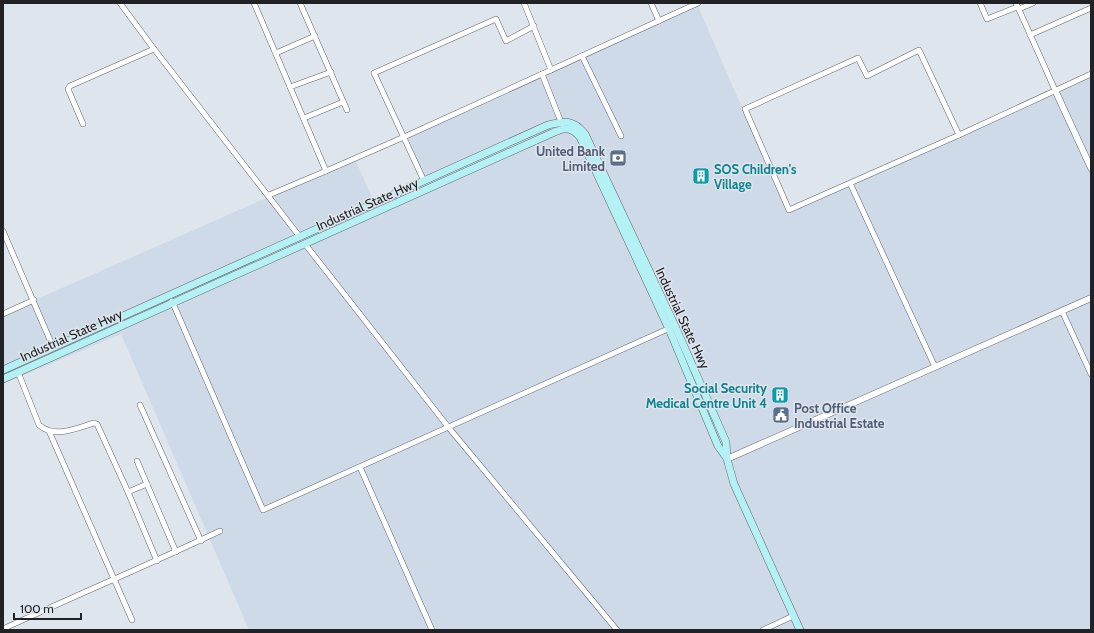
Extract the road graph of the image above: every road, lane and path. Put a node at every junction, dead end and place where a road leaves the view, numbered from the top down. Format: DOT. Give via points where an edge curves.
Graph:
graph roads {
  1 [pos="120,3"];
  2 [pos="255,3"];
  3 [pos="300,3"];
  4 [pos="524,3"];
  5 [pos="651,3"];
  6 [pos="698,3"];
  7 [pos="980,3"];
  8 [pos="1033,3"];
  9 [pos="1017,6"];
  10 [pos="1091,8"];
  11 [pos="659,21"];
  12 [pos="534,26"];
  13 [pos="1030,35"];
  14 [pos="315,36"];
  15 [pos="154,49"];
  16 [pos="276,54"];
  17 [pos="582,56"];
  18 [pos="551,70"];
  19 [pos="331,72"];
  20 [pos="542,74"];
  21 [pos="1091,74"];
  22 [pos="290,86"];
  23 [pos="1055,90"];
  24 [pos="343,102"];
  25 [pos="347,110"];
  26 [pos="304,118"];
  27 [pos="562,122"];
  28 [pos="83,124"];
  29 [pos="959,135"];
  30 [pos="621,136"];
  31 [pos="404,137"];
  32 [pos="1091,168"];
  33 [pos="326,171"];
  34 [pos="424,181"];
  35 [pos="850,183"];
  36 [pos="268,195"];
  37 [pos="338,220"];
  38 [pos="342,228"];
  39 [pos="3,231"];
  40 [pos="300,237"];
  41 [pos="305,244"];
  42 [pos="263,254"];
  43 [pos="266,261"];
  44 [pos="1091,298"];
  45 [pos="171,299"];
  46 [pos="34,300"];
  47 [pos="1062,310"];
  48 [pos="3,314"];
  49 [pos="672,328"];
  50 [pos="53,347"];
  51 [pos="935,367"];
  52 [pos="3,370"];
  53 [pos="18,372"];
  54 [pos="1091,374"];
  55 [pos="3,379"];
  56 [pos="140,405"];
  57 [pos="448,427"];
  58 [pos="49,431"];
  59 [pos="727,459"];
  60 [pos="137,462"];
  61 [pos="360,467"];
  62 [pos="147,484"];
  63 [pos="128,492"];
  64 [pos="220,532"];
  65 [pos="200,541"];
  66 [pos="176,552"];
  67 [pos="157,561"];
  68 [pos="114,579"];
  69 [pos="793,616"];
  70 [pos="132,620"];
  71 [pos="3,630"];
  72 [pos="432,630"];
  73 [pos="617,630"];
  74 [pos="763,630"];
  75 [pos="800,630"];
  1 -- 15 [label="street"];
  2 -- 16 [label="street"];
  3 -- 14 [label="street"];
  4 -- 12 [label="street"];
  5 -- 11 [label="street"];
  6 -- 11 [label="street"];
  7 -- 9 [label="street" via="987,19"];
  8 -- 9 [label="street"];
  9 -- 13 [label="street"];
  10 -- 13 [label="street"];
  11 -- 17 [label="street"];
  12 -- 18 [label="street"];
  12 -- 31 [label="street" via="506,41 496,19 374,73"];
  13 -- 23 [label="street"];
  14 -- 16 [label="street"];
  14 -- 19 [label="street"];
  15 -- 28 [label="street" via="70,86 68,89"];
  15 -- 36 [label="street"];
  16 -- 22 [label="street"];
  17 -- 18 [label="street"];
  17 -- 30 [label="street"];
  18 -- 20 [label="street"];
  19 -- 22 [label="street"];
  19 -- 24 [label="street"];
  20 -- 27 [label="street"];
  20 -- 31 [label="street"];
  21 -- 23 [label="street"];
  22 -- 26 [label="street"];
  23 -- 29 [label="street"];
  23 -- 32 [label="street"];
  24 -- 25 [label="street"];
  24 -- 26 [label="street"];
  26 -- 33 [label="street"];
  27 -- 34 [label="main road, Industrial State Hwy"];
  27 -- 49 [label="main road, Industrial State Hwy" via="574,123 585,134"];
  29 -- 35 [label="street"];
  29 -- 35 [label="street" via="919,50 867,76 858,58 745,109 789,210"];
  31 -- 33 [label="street"];
  31 -- 34 [label="street"];
  33 -- 36 [label="street"];
  34 -- 37 [label="main road, Industrial State Hwy"];
  35 -- 51 [label="street"];
  36 -- 40 [label="street"];
  37 -- 38 [label="main road"];
  37 -- 40 [label="main road, Industrial State Hwy"];
  38 -- 41 [label="main road, Industrial State Hwy"];
  38 -- 49 [label="main road, Industrial State Hwy" via="562,129 572,130 580,137"];
  39 -- 46 [label="street"];
  40 -- 42 [label="main road, Industrial State Hwy"];
  41 -- 43 [label="main road, Industrial State Hwy"];
  41 -- 57 [label="street"];
  42 -- 43 [label="main road"];
  42 -- 45 [label="main road, Industrial State Hwy"];
  43 -- 45 [label="main road, Industrial State Hwy"];
  44 -- 47 [label="street"];
  45 -- 50 [label="main road, Industrial State Hwy"];
  45 -- 53 [label="main road, Industrial State Hwy"];
  45 -- 61 [label="street" via="263,510"];
  46 -- 48 [label="street"];
  46 -- 50 [label="street"];
  47 -- 51 [label="street"];
  47 -- 54 [label="street"];
  49 -- 57 [label="street"];
  49 -- 59 [label="main road, Industrial State Hwy" via="718,446"];
  50 -- 52 [label="main road, Industrial State Hwy"];
  51 -- 59 [label="street"];
  53 -- 55 [label="main road, Industrial State Hwy"];
  53 -- 58 [label="street" via="40,425"];
  56 -- 65 [label="street"];
  57 -- 61 [label="street"];
  57 -- 73 [label="street"];
  58 -- 63 [label="street" via="62,432 96,422"];
  58 -- 68 [label="street"];
  59 -- 69 [label="main road, Industrial State Hwy" via="734,484"];
  60 -- 62 [label="street"];
  61 -- 72 [label="street"];
  62 -- 63 [label="street"];
  62 -- 66 [label="street"];
  63 -- 67 [label="street"];
  64 -- 65 [label="street"];
  65 -- 66 [label="street"];
  66 -- 67 [label="street"];
  67 -- 68 [label="street"];
  68 -- 70 [label="street"];
  68 -- 71 [label="street"];
  69 -- 74 [label="street"];
  69 -- 75 [label="main road, Industrial State Hwy"];
}
